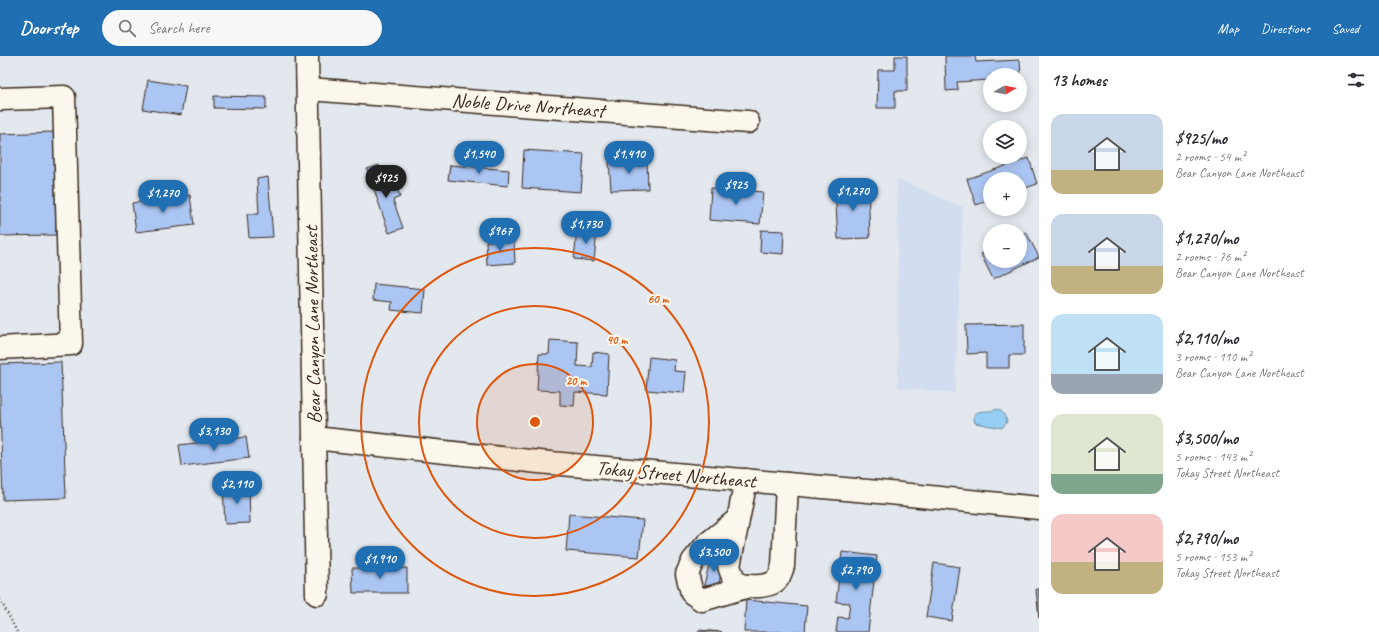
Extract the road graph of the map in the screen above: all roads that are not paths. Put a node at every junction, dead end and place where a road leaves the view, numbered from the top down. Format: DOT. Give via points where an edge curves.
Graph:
graph roads {
  1 [pos="307,56"];
  2 [pos="308,89"];
  3 [pos="0,99"];
  4 [pos="748,122"];
  5 [pos="0,348"];
  6 [pos="314,438"];
  7 [pos="746,480"];
  8 [pos="788,484"];
  9 [pos="1039,508"];
  10 [pos="738,519"];
  11 [pos="749,586"];
  12 [pos="317,594"];
  1 -- 2 [label="street, Bear Canyon Lane Northeast"];
  2 -- 4 [label="street, Noble Drive Northeast"];
  2 -- 6 [label="street, Bear Canyon Lane Northeast"];
  3 -- 5 [label="street" via="64,97 71,344"];
  6 -- 7 [label="street, Tokay Street Northeast" via="539,462"];
  6 -- 12 [label="street, Bear Canyon Lane Northeast"];
  7 -- 8 [label="street, Tokay Street Northeast"];
  7 -- 10 [label="street"];
  8 -- 9 [label="street, Tokay Street Northeast"];
  8 -- 11 [label="street" via="783,566 780,576 774,583"];
  10 -- 11 [label="street" via="729,566 738,584"];
  10 -- 11 [label="street" via="707,544 693,561 687,574 692,593 702,600"];
}
